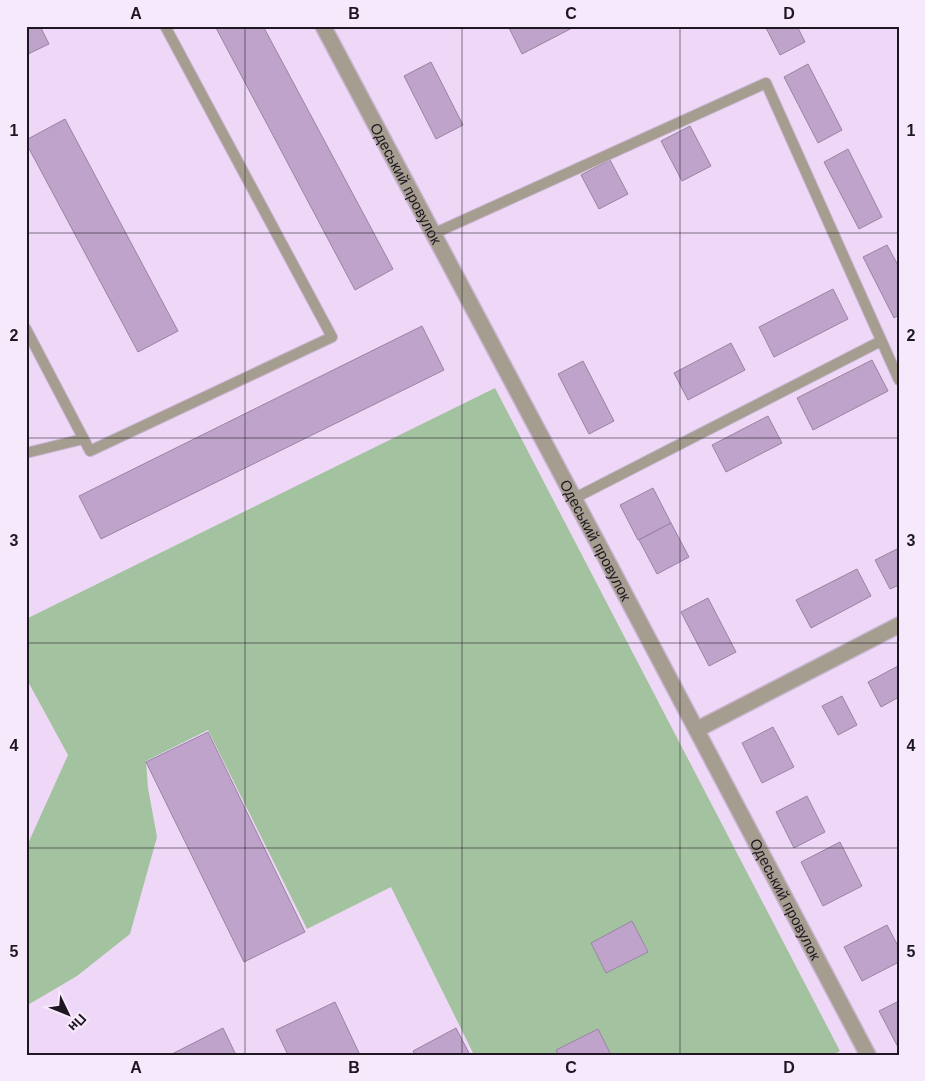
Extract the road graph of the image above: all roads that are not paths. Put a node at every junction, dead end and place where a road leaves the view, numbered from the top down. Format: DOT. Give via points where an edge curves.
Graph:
graph roads {
  1 [pos="165,26"];
  2 [pos="324,26"];
  3 [pos="433,234"];
  4 [pos="26,329"];
  5 [pos="881,341"];
  6 [pos="899,380"];
  7 [pos="83,439"];
  8 [pos="26,453"];
  9 [pos="573,499"];
  10 [pos="899,625"];
  11 [pos="698,729"];
  12 [pos="868,1055"];
  1 -- 7 [label="lane" via="332,337 90,451"];
  2 -- 3 [label="street, Одеський провулок"];
  3 -- 5 [label="lane" via="766,83"];
  3 -- 9 [label="street, Одеський провулок"];
  4 -- 7 [label="lane"];
  5 -- 6 [label="lane"];
  5 -- 9 [label="lane"];
  7 -- 8 [label="lane"];
  9 -- 11 [label="street, Одеський провулок"];
  10 -- 11 [label="street"];
  11 -- 12 [label="street, Одеський провулок"];
}
